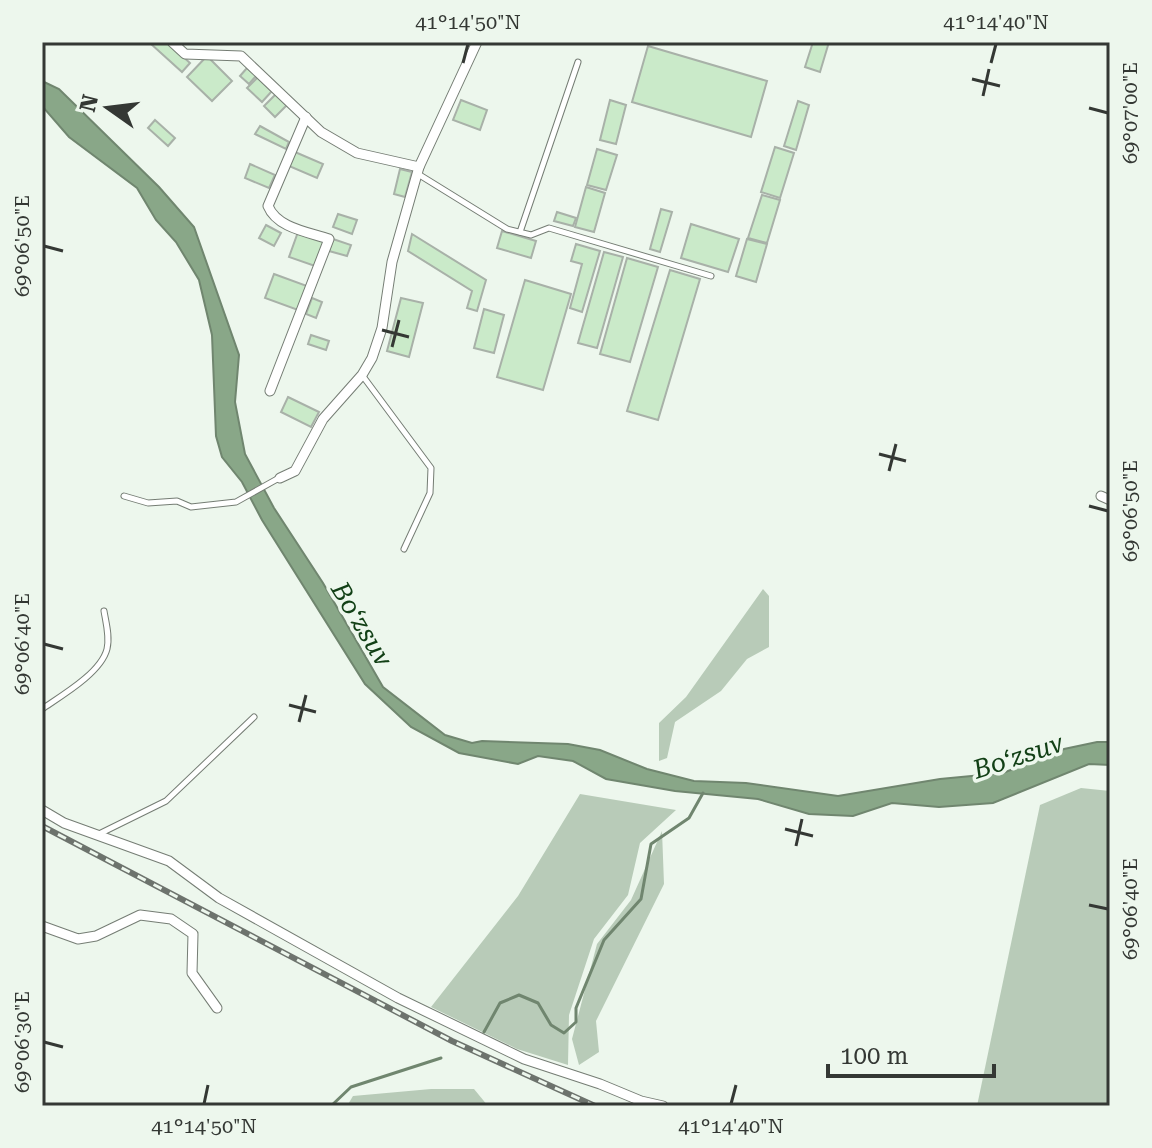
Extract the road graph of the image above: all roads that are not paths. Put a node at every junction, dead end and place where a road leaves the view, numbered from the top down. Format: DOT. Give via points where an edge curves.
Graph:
graph roads {
  1 [pos="172,42"];
  2 [pos="477,42"];
  3 [pos="578,62"];
  4 [pos="306,117"];
  5 [pos="418,170"];
  6 [pos="520,232"];
  7 [pos="711,276"];
  8 [pos="362,375"];
  9 [pos="270,391"];
  10 [pos="280,478"];
  11 [pos="124,496"];
  12 [pos="404,549"];
  13 [pos="104,611"];
  14 [pos="42,709"];
  15 [pos="254,717"];
  16 [pos="42,810"];
  17 [pos="95,835"];
  18 [pos="42,926"];
  19 [pos="217,1008"];
  20 [pos="663,1106"];
  1 -- 4 [label="street" via="185,54 241,56"];
  2 -- 5 [label="street"];
  3 -- 6 [label="lane"];
  4 -- 5 [label="street" via="357,153"];
  4 -- 9 [label="street" via="268,206 279,222 329,239"];
  5 -- 6 [label="lane" via="507,229"];
  5 -- 8 [label="street" via="392,262 382,328"];
  6 -- 7 [label="lane" via="531,235 549,228"];
  8 -- 10 [label="street" via="323,419 295,471"];
  8 -- 12 [label="lane" via="431,468 430,493"];
  10 -- 11 [label="lane" via="236,502 191,507"];
  13 -- 14 [label="lane" via="107,651 83,682"];
  15 -- 17 [label="lane" via="166,801"];
  16 -- 17 [label="street"];
  17 -- 20 [label="street" via="169,861 219,898 482,1039 524,1059"];
  18 -- 19 [label="street" via="78,939 140,915 171,919 193,934 192,973"];
}
